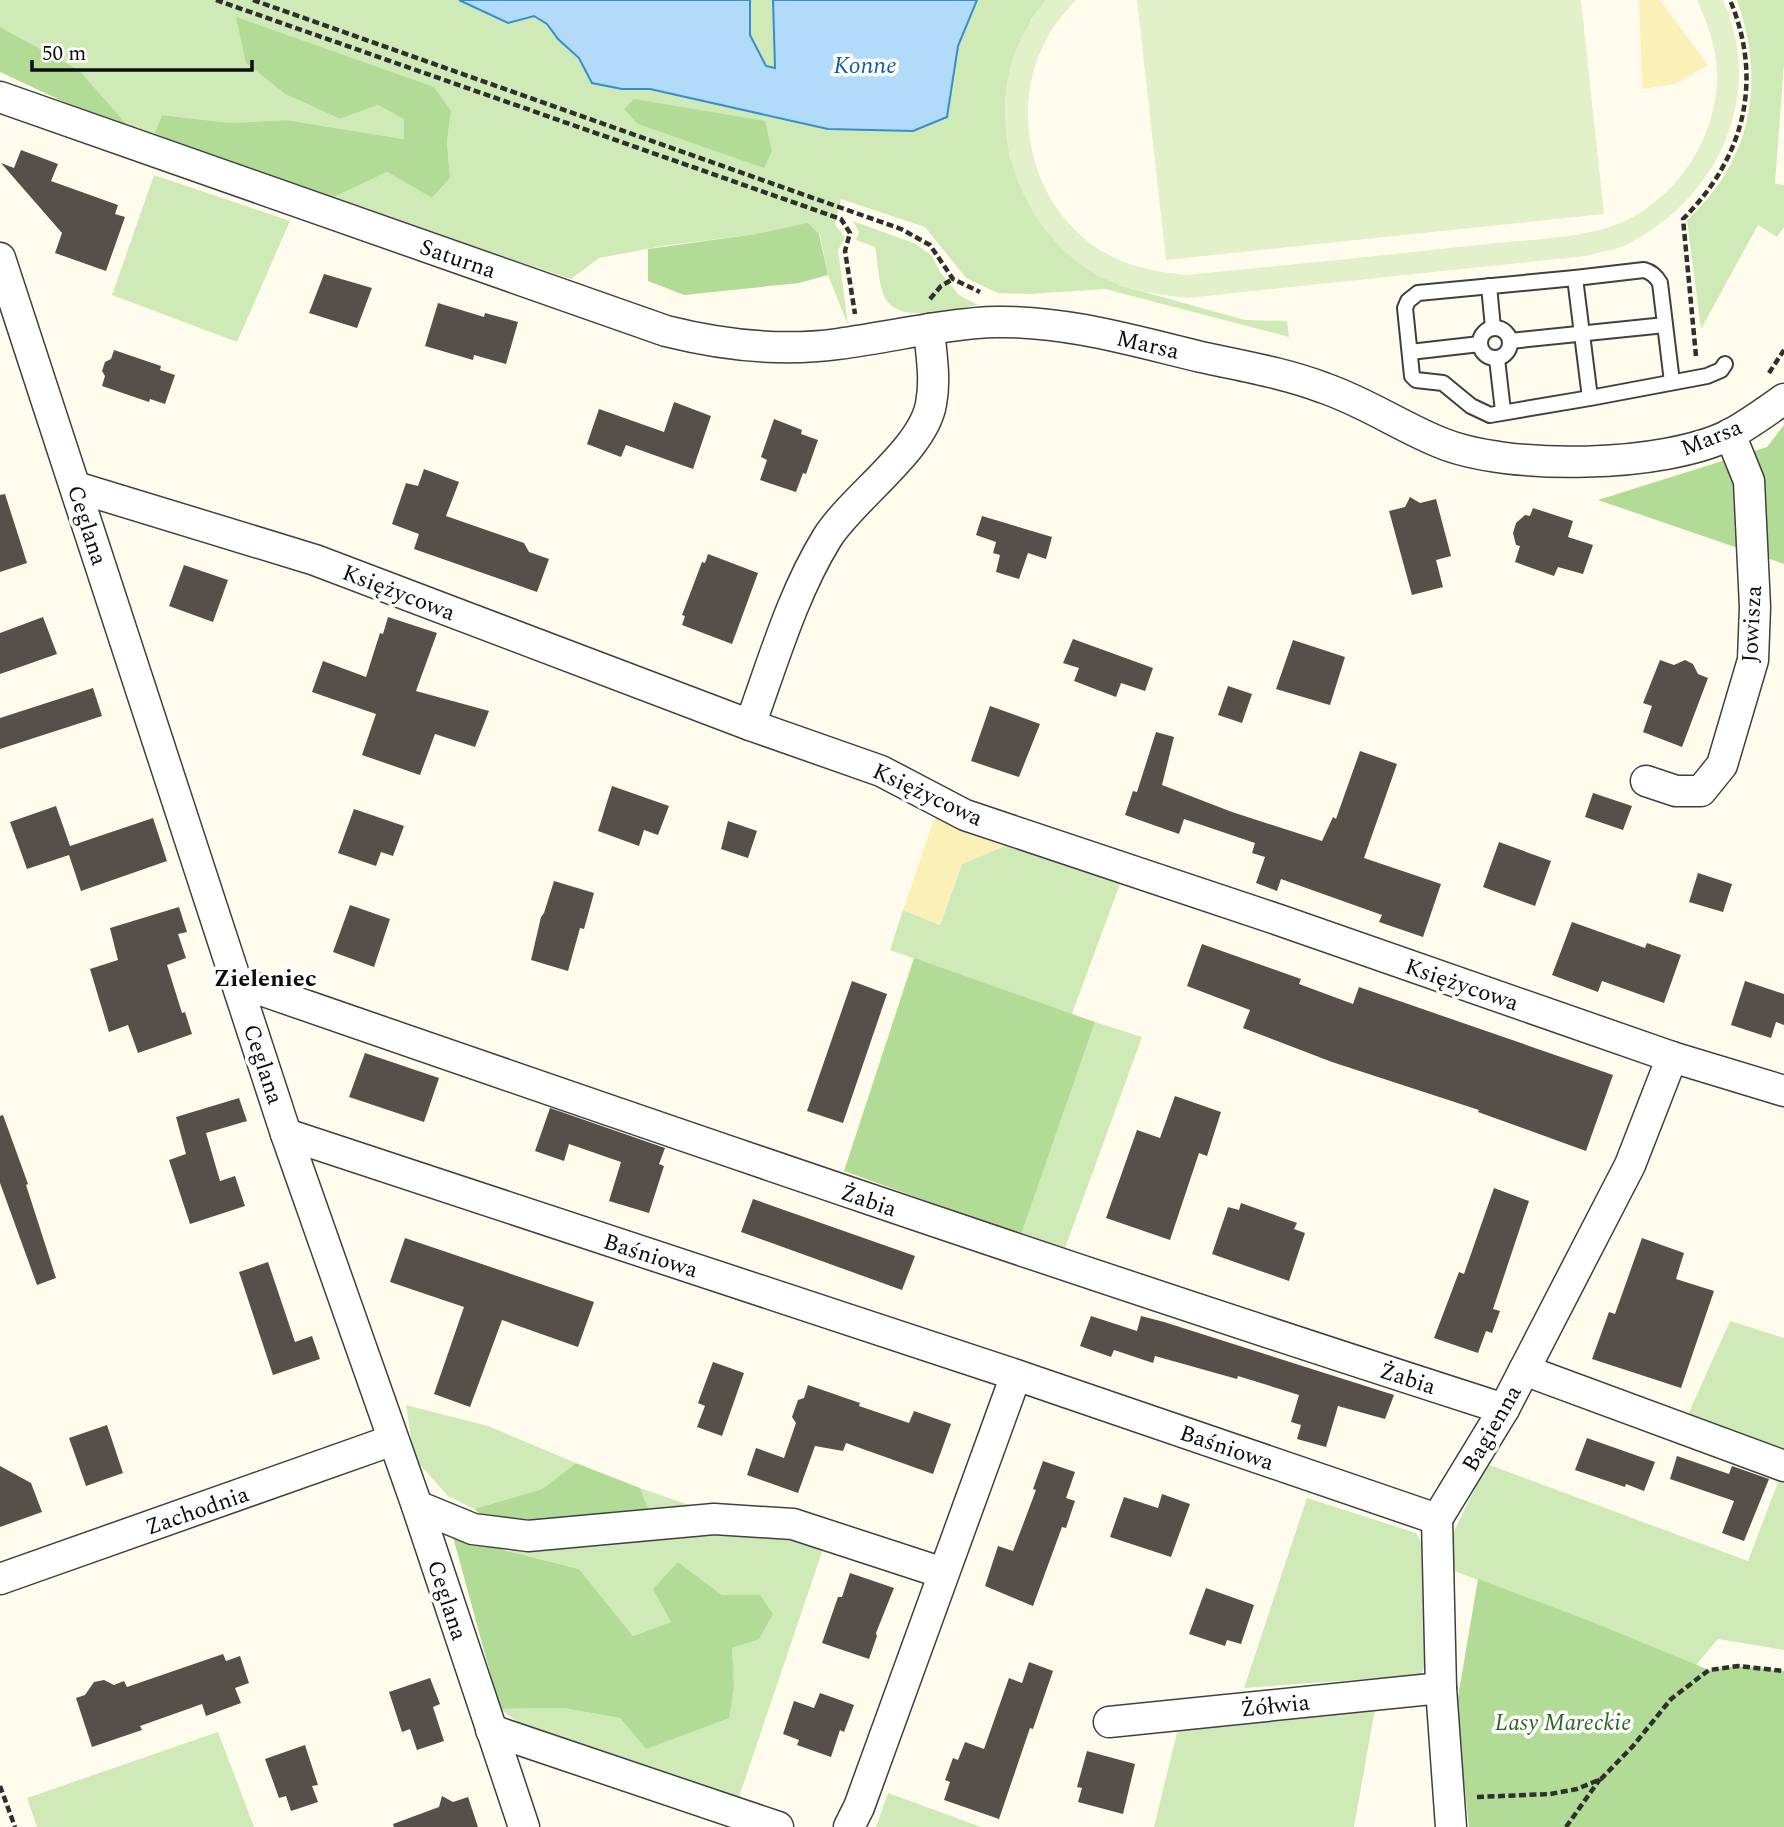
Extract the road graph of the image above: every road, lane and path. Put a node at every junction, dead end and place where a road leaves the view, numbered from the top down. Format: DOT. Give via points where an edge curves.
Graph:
graph roads {
  1 [pos="216,0"];
  2 [pos="253,0"];
  3 [pos="1730,0"];
  4 [pos="0,97"];
  5 [pos="0,258"];
  6 [pos="1575,278"];
  7 [pos="1489,286"];
  8 [pos="986,295"];
  9 [pos="858,321"];
  10 [pos="1665,325"];
  11 [pos="1493,328"];
  12 [pos="929,329"];
  13 [pos="1581,334"];
  14 [pos="1510,341"];
  15 [pos="1480,344"];
  16 [pos="1410,352"];
  17 [pos="1497,359"];
  18 [pos="1725,364"];
  19 [pos="1698,377"];
  20 [pos="1672,382"];
  21 [pos="1590,398"];
  22 [pos="1784,399"];
  23 [pos="1503,411"];
  24 [pos="1730,434"];
  25 [pos="76,486"];
  26 [pos="750,725"];
  27 [pos="1646,781"];
  28 [pos="238,982"];
  29 [pos="1672,1057"];
  30 [pos="1784,1091"];
  31 [pos="286,1134"];
  32 [pos="1524,1370"];
  33 [pos="1016,1375"];
  34 [pos="1504,1409"];
  35 [pos="393,1440"];
  36 [pos="1784,1466"];
  37 [pos="417,1506"];
  38 [pos="1437,1519"];
  39 [pos="943,1573"];
  40 [pos="0,1579"];
  41 [pos="1784,1671"];
  42 [pos="1441,1688"];
  43 [pos="1109,1722"];
  44 [pos="491,1731"];
  45 [pos="1601,1779"];
  46 [pos="0,1786"];
  47 [pos="1449,1797"];
  48 [pos="15,1827"];
  49 [pos="524,1827"];
  50 [pos="778,1827"];
  51 [pos="849,1827"];
  52 [pos="1451,1827"];
  53 [pos="1566,1827"];
  1 -- 9 [label="path" via="841,219 850,233 845,251"];
  2 -- 8 [label="path" via="901,229 930,245 953,279"];
  3 -- 19 [label="path" via="1746,53 1745,109 1718,178 1683,219"];
  4 -- 12 [label="street, Saturna" via="666,331 778,347 837,344"];
  5 -- 25 [label="street, Ceglana"];
  6 -- 7 [label="lane"];
  6 -- 10 [label="lane" via="1651,272 1660,283"];
  6 -- 13 [label="lane"];
  7 -- 11 [label="lane"];
  7 -- 16 [label="lane" via="1413,296 1405,308"];
  10 -- 13 [label="lane"];
  10 -- 20 [label="lane"];
  11 -- 14 [label="lane" via="1504,330"];
  11 -- 15 [label="lane" via="1485,331"];
  12 -- 24 [label="street, Marsa" via="998,322 1103,334 1287,376 1359,402 1440,443 1500,459 1656,457"];
  12 -- 26 [label="street" via="933,389 922,428 828,536 796,600"];
  13 -- 14 [label="lane"];
  13 -- 21 [label="lane"];
  14 -- 17 [label="lane" via="1506,354"];
  15 -- 16 [label="lane"];
  15 -- 17 [label="lane" via="1487,357"];
  16 -- 23 [label="lane" via="1416,380 1443,383 1490,415"];
  17 -- 23 [label="lane"];
  18 -- 19 [label="lane" via="1721,370"];
  19 -- 20 [label="lane"];
  20 -- 21 [label="lane"];
  21 -- 23 [label="lane"];
  22 -- 24 [label="street, Marsa"];
  24 -- 27 [label="street, Jowisza" via="1749,481 1753,660 1722,765 1701,791 1676,791"];
  25 -- 26 [label="street, Księżycowa" via="315,560"];
  25 -- 28 [label="street, Ceglana"];
  26 -- 29 [label="street, Księżycowa" via="881,771 965,815"];
  28 -- 31 [label="street, Ceglana"];
  28 -- 34 [label="street, Żabia" via="1203,1312"];
  29 -- 30 [label="street, Księżycowa"];
  29 -- 32 [label="street, Bagienna" via="1630,1165"];
  31 -- 33 [label="street, Baśniowa"];
  31 -- 35 [label="street, Ceglana"];
  32 -- 34 [label="street, Bagienna"];
  32 -- 36 [label="street"];
  33 -- 38 [label="street, Baśniowa"];
  33 -- 39 [label="street"];
  34 -- 38 [label="street, Bagienna"];
  35 -- 37 [label="street, Ceglana"];
  35 -- 40 [label="street, Zachodnia"];
  37 -- 39 [label="street" via="473,1529 528,1536 714,1519 793,1524"];
  37 -- 44 [label="street, Ceglana"];
  38 -- 42 [label="street"];
  39 -- 51 [label="street"];
  41 -- 45 [label="path" via="1738,1666 1709,1670 1671,1699"];
  42 -- 43 [label="street, Żółwia"];
  42 -- 47 [label="street"];
  44 -- 49 [label="street, Ceglana"];
  44 -- 50 [label="street"];
  45 -- 47 [label="path" via="1549,1794"];
  45 -- 53 [label="path"];
  46 -- 48 [label="path"];
  47 -- 52 [label="street"];
}
